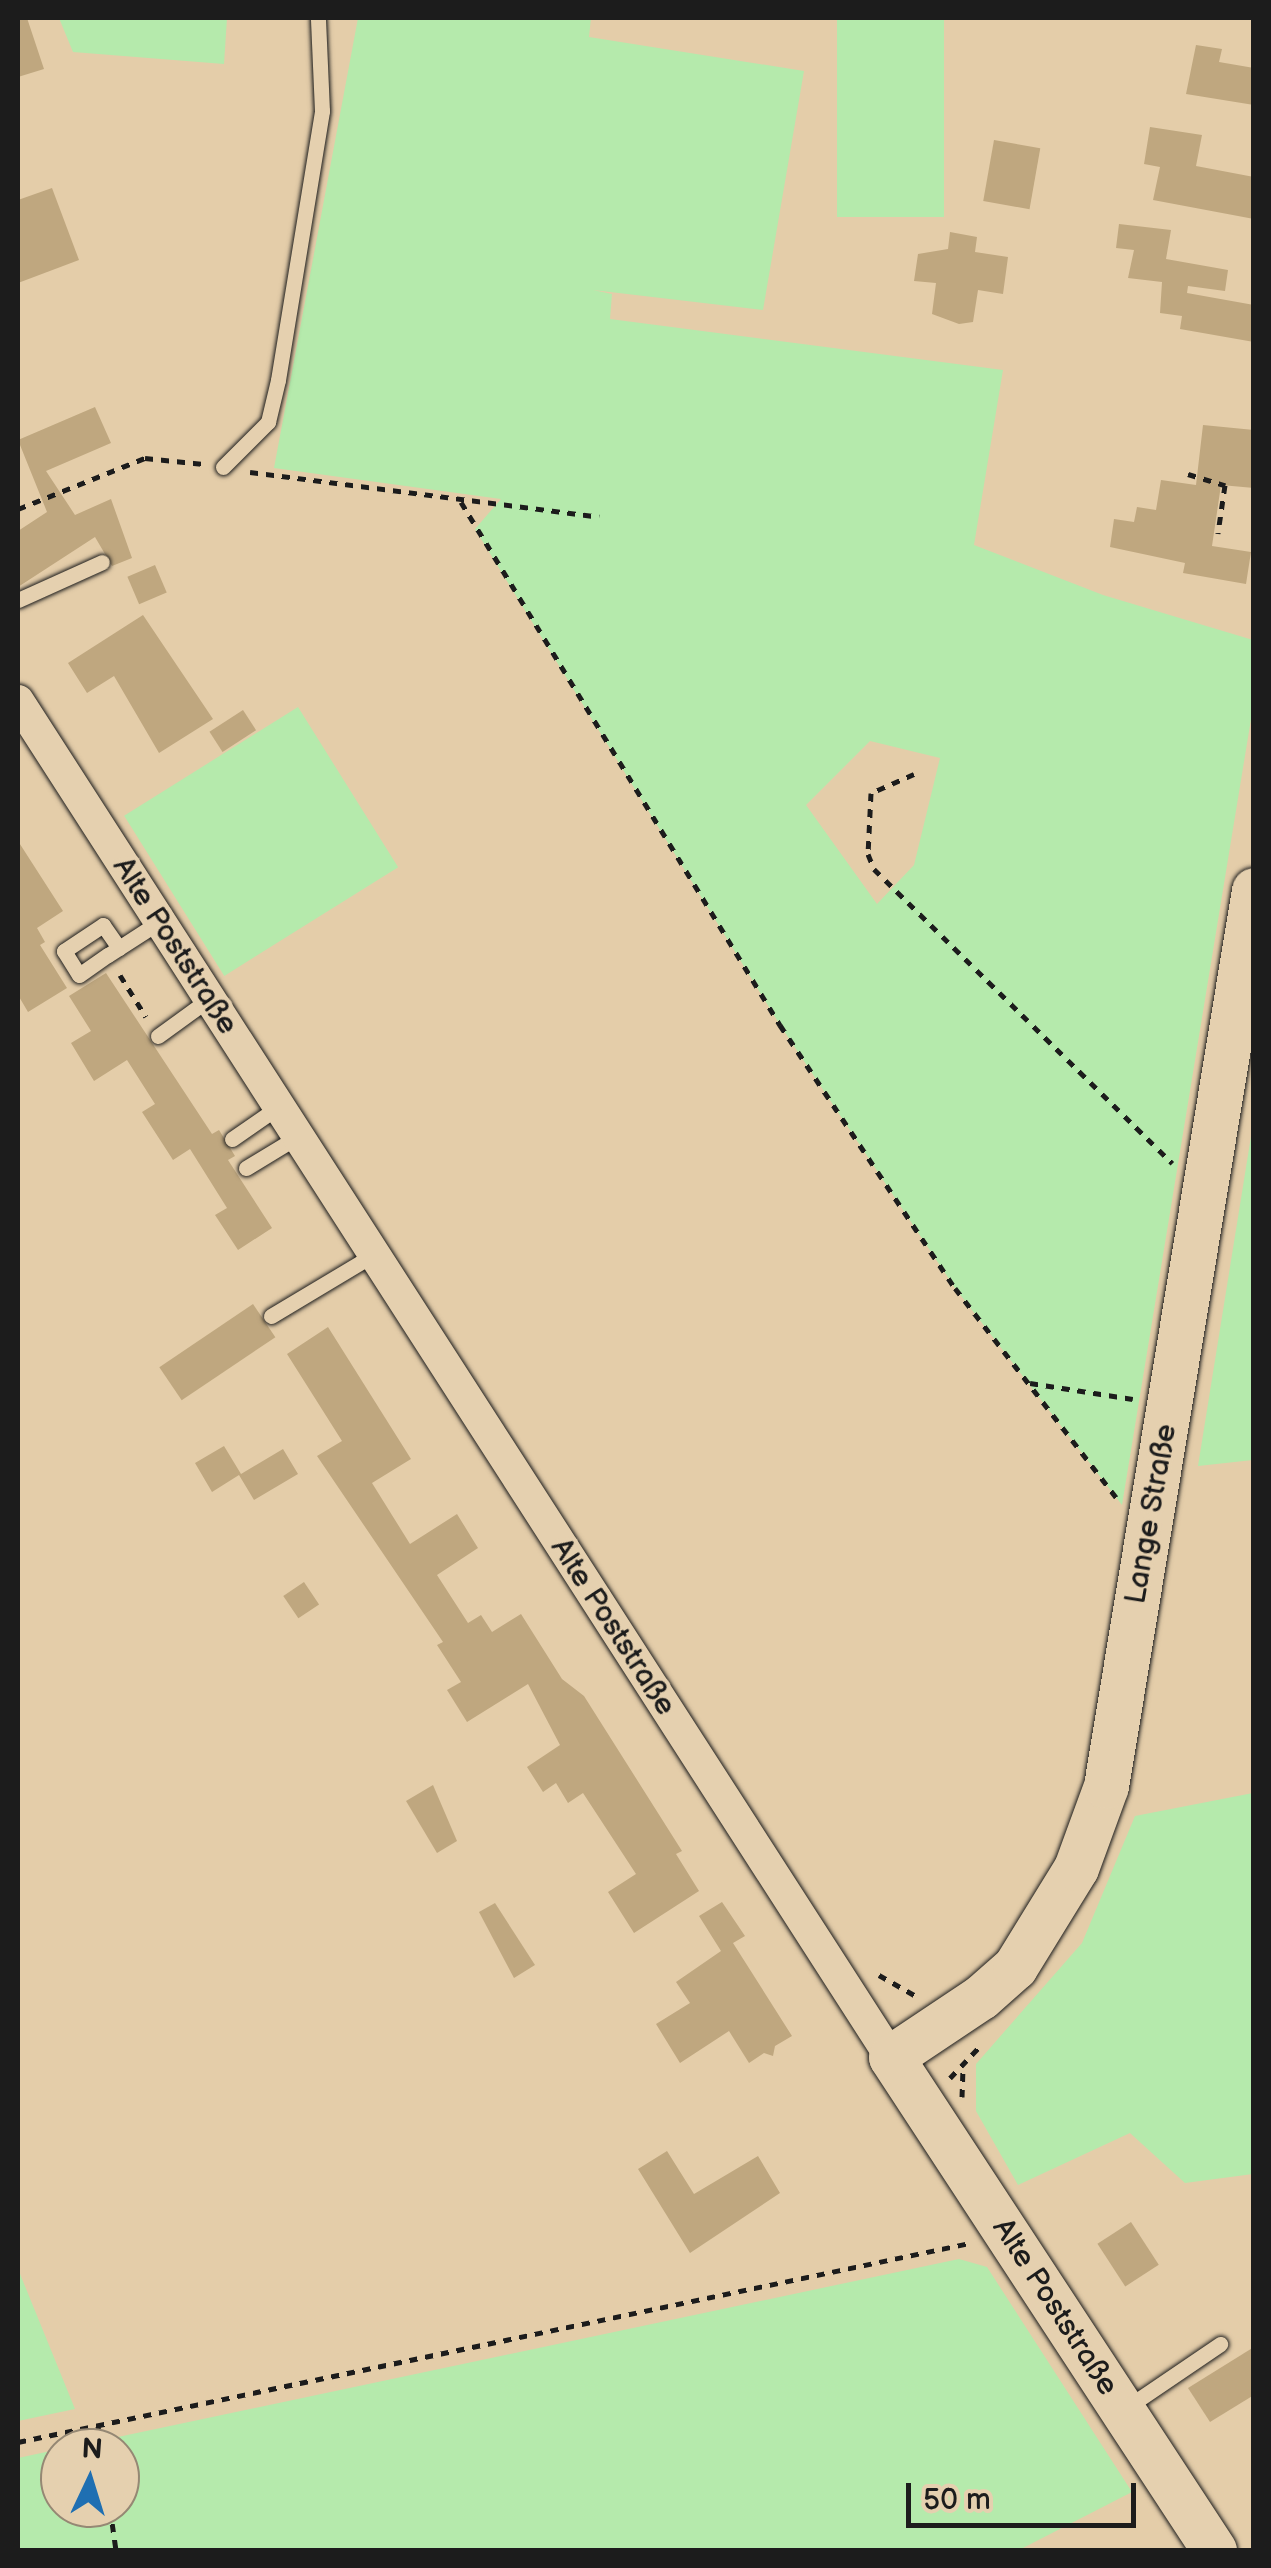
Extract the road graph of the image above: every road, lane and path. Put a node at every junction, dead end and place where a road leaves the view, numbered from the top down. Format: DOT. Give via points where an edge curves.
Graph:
graph roads {
  1 [pos="318,18"];
  2 [pos="222,467"];
  3 [pos="1188,474"];
  4 [pos="600,516"];
  5 [pos="1218,533"];
  6 [pos="102,562"];
  7 [pos="18,600"];
  8 [pos="18,701"];
  9 [pos="914,774"];
  10 [pos="1254,890"];
  11 [pos="159,922"];
  12 [pos="114,952"];
  13 [pos="208,999"];
  14 [pos="158,1036"];
  15 [pos="278,1107"];
  16 [pos="297,1137"];
  17 [pos="232,1139"];
  18 [pos="1178,1165"];
  19 [pos="246,1168"];
  20 [pos="373,1256"];
  21 [pos="271,1316"];
  22 [pos="1027,1382"];
  23 [pos="1139,1400"];
  24 [pos="1122,1505"];
  25 [pos="891,2056"];
  26 [pos="1007,2235"];
  27 [pos="1220,2344"];
  28 [pos="1123,2410"];
  29 [pos="98,2426"];
  30 [pos="18,2442"];
  31 [pos="1214,2550"];
  1 -- 2 [label="lane" via="322,111 278,380 268,422"];
  3 -- 5 [label="path" via="1225,484"];
  4 -- 22 [label="path" via="461,502 780,1025"];
  6 -- 7 [label="lane"];
  8 -- 11 [label="street, Alte Poststraße"];
  9 -- 18 [label="path" via="871,793 868,854 874,869"];
  10 -- 25 [label="street, Lange Straße" via="1106,1786 1076,1868 1015,1967 982,1998"];
  11 -- 12 [label="lane"];
  11 -- 13 [label="street, Alte Poststraße"];
  12 -- 14 [label="path"];
  13 -- 14 [label="lane"];
  13 -- 15 [label="street, Alte Poststraße"];
  15 -- 16 [label="street, Alte Poststraße"];
  15 -- 17 [label="lane"];
  16 -- 19 [label="lane"];
  16 -- 20 [label="street, Alte Poststraße"];
  20 -- 21 [label="lane"];
  20 -- 25 [label="street, Alte Poststraße"];
  22 -- 23 [label="path"];
  22 -- 24 [label="path"];
  25 -- 26 [label="street, Alte Poststraße"];
  26 -- 28 [label="street, Alte Poststraße"];
  26 -- 29 [label="path"];
  27 -- 28 [label="lane"];
  28 -- 31 [label="street, Alte Poststraße"];
  29 -- 30 [label="path"];
}
